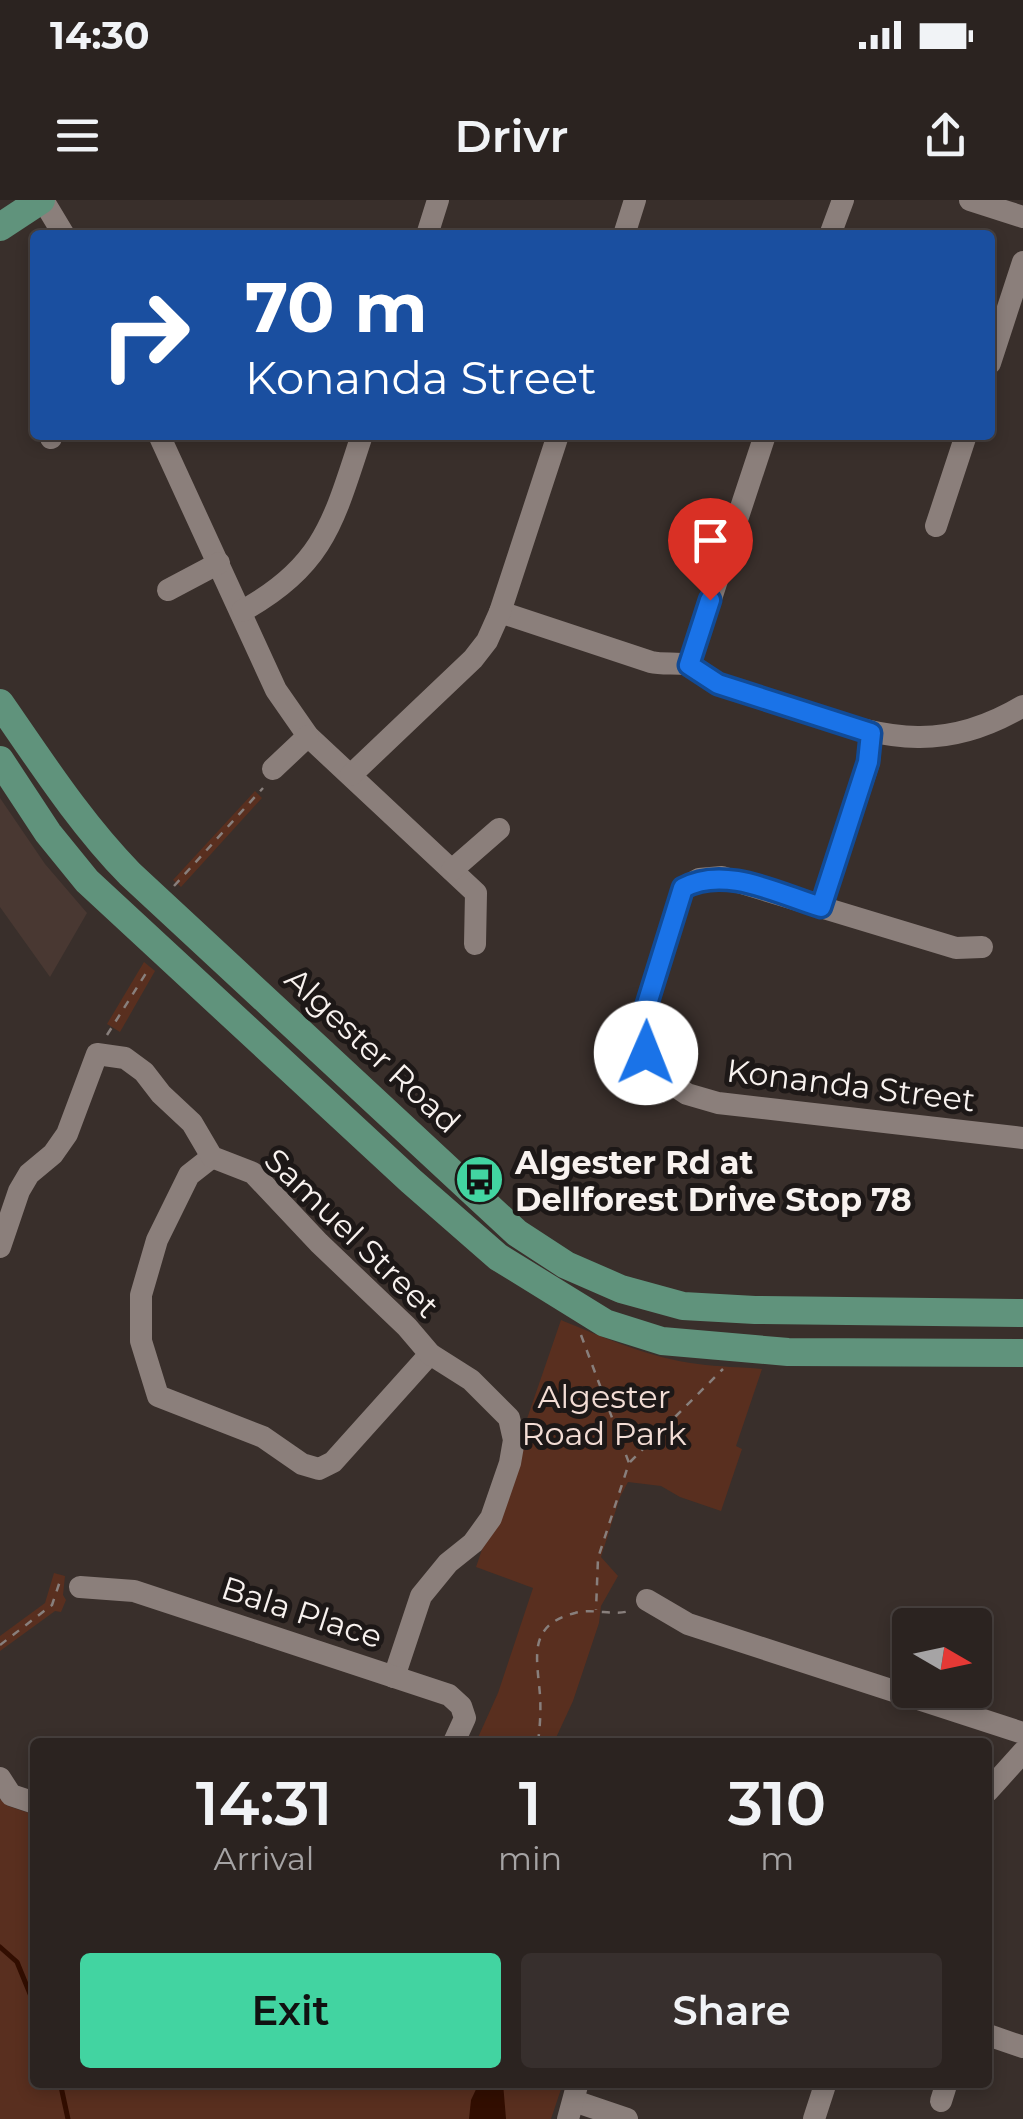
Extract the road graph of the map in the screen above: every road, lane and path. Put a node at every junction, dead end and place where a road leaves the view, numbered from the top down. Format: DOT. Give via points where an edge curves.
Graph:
graph roads {
  1 [pos="42,200"];
  2 [pos="438,200"];
  3 [pos="635,200"];
  4 [pos="843,200"];
  5 [pos="970,200"];
  6 [pos="1023,218"];
  7 [pos="0,228"];
  8 [pos="61,230"];
  9 [pos="428,230"];
  10 [pos="626,230"];
  11 [pos="832,230"];
  12 [pos="1023,262"];
  13 [pos="995,348"];
  14 [pos="161,440"];
  15 [pos="360,440"];
  16 [pos="556,440"];
  17 [pos="762,440"];
  18 [pos="964,440"];
  19 [pos="936,526"];
  20 [pos="219,563"];
  21 [pos="168,590"];
  22 [pos="242,611"];
  23 [pos="500,612"];
  24 [pos="689,665"];
  25 [pos="0,703"];
  26 [pos="1023,706"];
  27 [pos="871,733"];
  28 [pos="308,736"];
  29 [pos="0,760"];
  30 [pos="273,769"];
  31 [pos="351,775"];
  32 [pos="499,829"];
  33 [pos="452,870"];
  34 [pos="161,902"];
  35 [pos="821,907"];
  36 [pos="475,944"];
  37 [pos="982,947"];
  38 [pos="165,951"];
  39 [pos="97,1054"];
  40 [pos="1023,1138"];
  41 [pos="212,1156"];
  42 [pos="0,1247"];
  43 [pos="1023,1313"];
  44 [pos="578,1328"];
  45 [pos="1023,1353"];
  46 [pos="430,1354"];
  47 [pos="724,1362"];
  48 [pos="629,1462"];
  49 [pos="80,1588"];
  50 [pos="648,1600"];
  51 [pos="596,1610"];
  52 [pos="0,1645"];
  53 [pos="394,1677"];
  54 [pos="1023,1733"];
  55 [pos="456,1738"];
  56 [pos="538,1738"];
  57 [pos="1023,1752"];
  58 [pos="0,1778"];
  59 [pos="992,1787"];
  60 [pos="30,1801"];
  61 [pos="992,2037"];
  62 [pos="1023,2047"];
  63 [pos="824,2088"];
  64 [pos="573,2101"];
  65 [pos="627,2119"];
  66 [pos="814,2119"];
  1 -- 7 [label="main road"];
  1 -- 8 [label="street"];
  2 -- 9 [label="street"];
  3 -- 10 [label="street"];
  4 -- 11 [label="street"];
  5 -- 6 [label="street"];
  12 -- 13 [label="street"];
  14 -- 20 [label="street"];
  15 -- 22 [label="street" via="327,536 274,594"];
  16 -- 23 [label="street"];
  17 -- 24 [label="street"];
  18 -- 19 [label="street"];
  20 -- 21 [label="street"];
  20 -- 22 [label="street"];
  22 -- 28 [label="street" via="276,690"];
  23 -- 24 [label="street" via="651,662"];
  23 -- 31 [label="street" via="474,659"];
  24 -- 27 [label="street" via="718,684"];
  25 -- 34 [label="main road, Algester Road" via="102,846"];
  26 -- 27 [label="street" via="957,736"];
  27 -- 35 [label="street" via="868,762"];
  28 -- 30 [label="street"];
  28 -- 31 [label="street"];
  29 -- 38 [label="main road" via="87,881"];
  30 -- 34 [label="path" via="259,794"];
  31 -- 33 [label="street"];
  32 -- 33 [label="street"];
  33 -- 36 [label="street" via="476,893"];
  34 -- 43 [label="main road, Algester Road" via="518,1233 566,1265 683,1306"];
  35 -- 37 [label="street" via="956,948"];
  35 -- 40 [label="street, Konanda Street" via="722,877 683,888 642,1020 646,1053 664,1078 687,1094 718,1102"];
  38 -- 39 [label="path"];
  38 -- 45 [label="main road" via="498,1257 605,1323 662,1341 788,1352"];
  39 -- 41 [label="street, Samuel Street" via="126,1058 144,1072 192,1123"];
  39 -- 42 [label="street" via="67,1134 29,1174"];
  41 -- 46 [label="street, Samuel Street" via="252,1173"];
  41 -- 46 [label="street" via="188,1175 141,1295 141,1341 158,1396 263,1437 319,1469 333,1462"];
  44 -- 48 [label="path"];
  46 -- 53 [label="street, Samuel Street" via="471,1380 509,1418 514,1440 491,1518 421,1596"];
  47 -- 48 [label="path" via="723,1371"];
  48 -- 51 [label="path" via="598,1558"];
  49 -- 52 [label="path" via="59,1581 52,1605"];
  49 -- 53 [label="street, Bala Place" via="134,1591"];
  50 -- 51 [label="path" via="624,1614"];
  50 -- 54 [label="street" via="688,1624"];
  51 -- 56 [label="path" via="562,1617 538,1641"];
  53 -- 55 [label="street, Bala Place" via="448,1695 460,1706 465,1718"];
  57 -- 59 [label="street"];
  58 -- 60 [label="street" via="11,1795"];
  61 -- 62 [label="street"];
  63 -- 66 [label="street"];
  64 -- 65 [label="street"];
}
